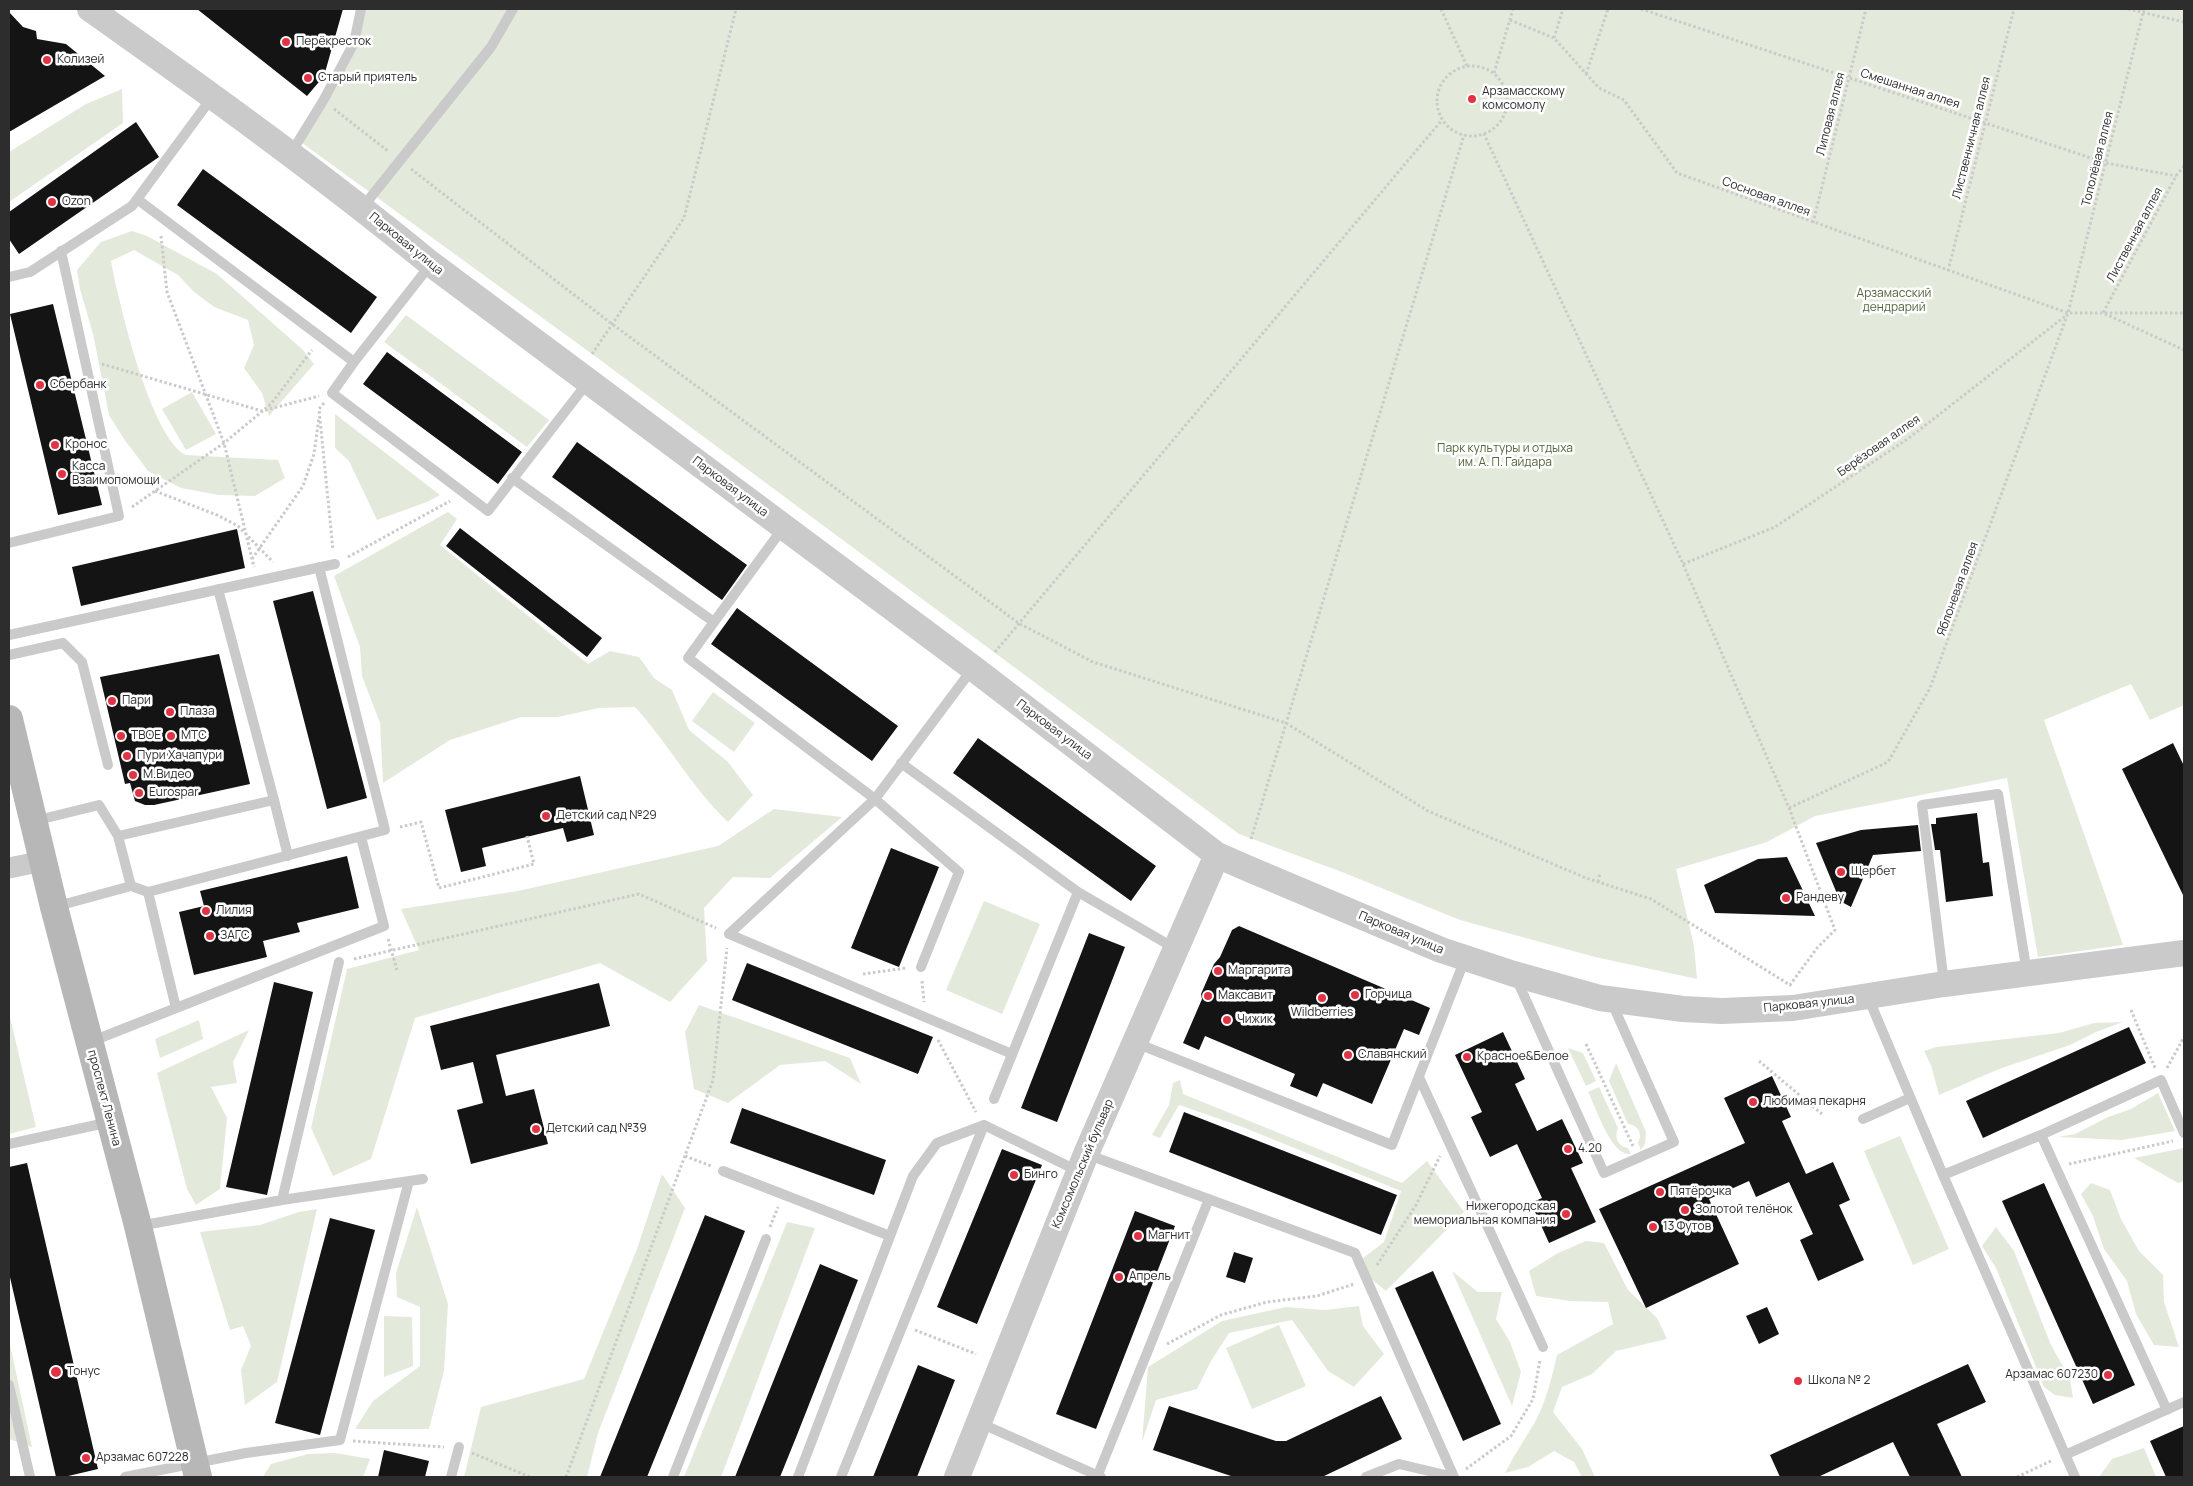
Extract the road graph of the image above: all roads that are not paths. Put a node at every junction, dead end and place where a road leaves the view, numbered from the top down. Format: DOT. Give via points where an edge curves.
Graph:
graph roads {
  1 [pos="90,9"];
  2 [pos="361,9"];
  3 [pos="513,9"];
  4 [pos="213,96"];
  5 [pos="290,154"];
  6 [pos="137,199"];
  7 [pos="362,208"];
  8 [pos="62,251"];
  9 [pos="430,264"];
  10 [pos="9,277"];
  11 [pos="354,362"];
  12 [pos="589,381"];
  13 [pos="512,478"];
  14 [pos="784,527"];
  15 [pos="9,543"];
  16 [pos="335,564"];
  17 [pos="319,567"];
  18 [pos="218,589"];
  19 [pos="714,622"];
  20 [pos="9,635"];
  21 [pos="9,655"];
  22 [pos="973,668"];
  23 [pos="9,719"];
  24 [pos="901,763"];
  25 [pos="108,765"];
  26 [pos="875,799"];
  27 [pos="274,800"];
  28 [pos="33,822"];
  29 [pos="118,836"];
  30 [pos="361,837"];
  31 [pos="1217,855"];
  32 [pos="288,856"];
  33 [pos="43,861"];
  34 [pos="9,868"];
  35 [pos="130,886"];
  36 [pos="148,892"];
  37 [pos="1078,892"];
  38 [pos="54,907"];
  39 [pos="1177,950"];
  40 [pos="2184,953"];
  41 [pos="1466,958"];
  42 [pos="339,962"];
  43 [pos="920,967"];
  44 [pos="1514,974"];
  45 [pos="2027,974"];
  46 [pos="1944,984"];
  47 [pos="1868,997"];
  48 [pos="1610,1000"];
  49 [pos="176,1008"];
  50 [pos="89,1042"];
  51 [pos="1135,1043"];
  52 [pos="1012,1054"];
  53 [pos="1419,1077"];
  54 [pos="1910,1098"];
  55 [pos="994,1099"];
  56 [pos="1863,1119"];
  57 [pos="110,1122"];
  58 [pos="984,1126"];
  59 [pos="2184,1133"];
  60 [pos="2041,1135"];
  61 [pos="9,1144"];
  62 [pos="1082,1163"];
  63 [pos="723,1171"];
  64 [pos="1943,1175"];
  65 [pos="423,1179"];
  66 [pos="409,1181"];
  67 [pos="1209,1199"];
  68 [pos="282,1200"];
  69 [pos="138,1226"];
  70 [pos="890,1236"];
  71 [pos="766,1239"];
  72 [pos="1543,1347"];
  73 [pos="9,1385"];
  74 [pos="2184,1402"];
  75 [pos="2166,1410"];
  76 [pos="979,1423"];
  77 [pos="459,1447"];
  78 [pos="2065,1455"];
  79 [pos="197,1470"];
  80 [pos="30,1477"];
  81 [pos="126,1477"];
  82 [pos="451,1477"];
  83 [pos="673,1477"];
  84 [pos="798,1477"];
  85 [pos="841,1477"];
  86 [pos="957,1477"];
  87 [pos="1098,1477"];
  88 [pos="1366,1477"];
  89 [pos="1454,1477"];
  90 [pos="2075,1477"];
  1 -- 4 [label="street, Парковая улица"];
  2 -- 5 [label="lane" via="354,44"];
  3 -- 7 [label="lane" via="491,46"];
  4 -- 5 [label="street, Парковая улица"];
  4 -- 6 [label="lane"];
  5 -- 7 [label="street, Парковая улица"];
  6 -- 8 [label="lane" via="132,206"];
  6 -- 11 [label="lane"];
  7 -- 9 [label="street, Парковая улица"];
  8 -- 10 [label="lane" via="30,272"];
  8 -- 15 [label="lane" via="119,516"];
  9 -- 11 [label="lane"];
  9 -- 12 [label="street, Парковая улица"];
  11 -- 13 [label="lane" via="332,393 488,510"];
  12 -- 13 [label="lane"];
  12 -- 14 [label="street, Парковая улица"];
  13 -- 19 [label="lane"];
  14 -- 19 [label="lane"];
  14 -- 22 [label="street, Парковая улица"];
  16 -- 17 [label="lane"];
  17 -- 18 [label="lane"];
  17 -- 30 [label="lane" via="385,830"];
  18 -- 20 [label="lane"];
  18 -- 27 [label="lane"];
  19 -- 26 [label="lane" via="688,658"];
  21 -- 25 [label="lane" via="64,644 82,662"];
  22 -- 24 [label="lane"];
  22 -- 31 [label="street, Парковая улица"];
  23 -- 28 [label="main road, проспект Ленина"];
  24 -- 26 [label="lane"];
  24 -- 37 [label="lane"];
  26 -- 43 [label="lane" via="960,872"];
  26 -- 52 [label="lane" via="729,934"];
  27 -- 29 [label="lane"];
  27 -- 32 [label="lane"];
  28 -- 29 [label="lane" via="99,805"];
  28 -- 33 [label="main road, проспект Ленина"];
  29 -- 35 [label="lane"];
  30 -- 32 [label="lane"];
  30 -- 49 [label="lane" via="384,926"];
  31 -- 39 [label="street, Комсомольский бульвар"];
  31 -- 41 [label="street, Парковая улица"];
  32 -- 36 [label="lane"];
  33 -- 34 [label="street"];
  33 -- 38 [label="main road, проспект Ленина"];
  35 -- 36 [label="lane"];
  35 -- 38 [label="lane"];
  36 -- 49 [label="lane"];
  37 -- 39 [label="lane"];
  37 -- 52 [label="lane"];
  38 -- 50 [label="main road, проспект Ленина"];
  39 -- 51 [label="street, Комсомольский бульвар"];
  40 -- 45 [label="street, Парковая улица"];
  41 -- 44 [label="street, Парковая улица"];
  41 -- 53 [label="lane"];
  42 -- 68 [label="lane"];
  44 -- 48 [label="street, Парковая улица"];
  44 -- 48 [label="lane" via="1604,1173 1674,1142"];
  45 -- 46 [label="street, Парковая улица"];
  45 -- 46 [label="lane" via="1998,794 1922,805"];
  46 -- 47 [label="street, Парковая улица"];
  47 -- 48 [label="street, Парковая улица" via="1793,1008 1722,1011"];
  47 -- 54 [label="lane"];
  49 -- 50 [label="lane"];
  50 -- 57 [label="main road, проспект Ленина"];
  51 -- 53 [label="lane" via="1392,1145"];
  51 -- 62 [label="street, Комсомольский бульвар"];
  52 -- 55 [label="lane"];
  53 -- 72 [label="lane"];
  54 -- 56 [label="lane"];
  54 -- 64 [label="lane"];
  57 -- 61 [label="lane"];
  57 -- 69 [label="main road, проспект Ленина"];
  58 -- 62 [label="lane"];
  58 -- 70 [label="lane" via="937,1143 913,1176"];
  58 -- 85 [label="lane"];
  59 -- 60 [label="lane" via="2161,1080"];
  60 -- 64 [label="lane"];
  60 -- 75 [label="lane"];
  62 -- 67 [label="lane"];
  62 -- 76 [label="street, Комсомольский бульвар"];
  63 -- 70 [label="lane"];
  64 -- 78 [label="lane"];
  65 -- 66 [label="lane"];
  66 -- 68 [label="lane"];
  66 -- 79 [label="lane" via="340,1440 246,1453"];
  67 -- 87 [label="lane"];
  67 -- 89 [label="lane" via="1355,1253"];
  68 -- 69 [label="lane"];
  69 -- 79 [label="main road, проспект Ленина"];
  70 -- 84 [label="lane"];
  71 -- 83 [label="lane"];
  73 -- 80 [label="lane"];
  74 -- 75 [label="lane"];
  75 -- 78 [label="lane"];
  76 -- 86 [label="street, Комсомольский бульвар"];
  76 -- 87 [label="lane"];
  77 -- 82 [label="lane"];
  78 -- 90 [label="lane"];
  79 -- 81 [label="lane"];
  88 -- 89 [label="lane" via="1399,1464"];
}
